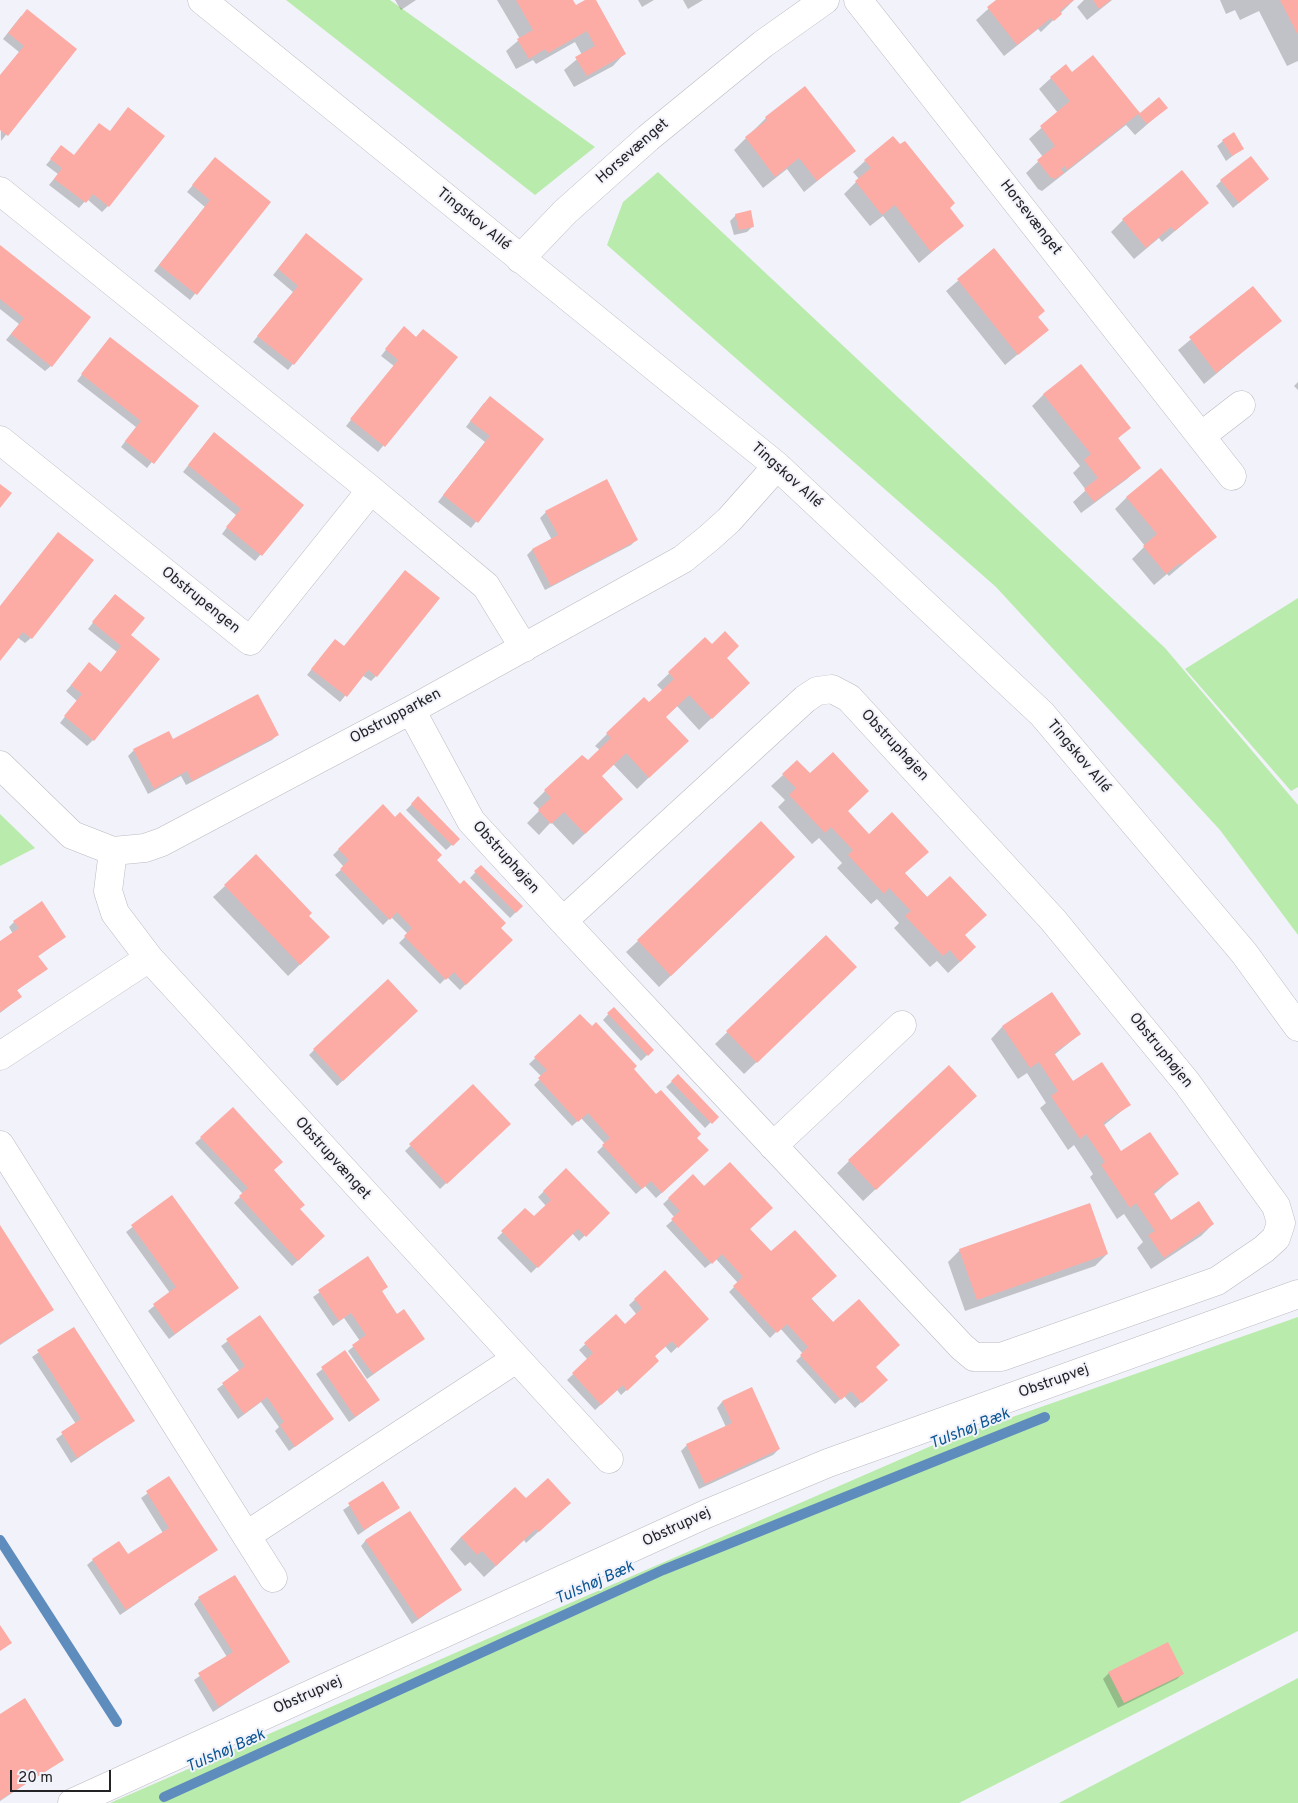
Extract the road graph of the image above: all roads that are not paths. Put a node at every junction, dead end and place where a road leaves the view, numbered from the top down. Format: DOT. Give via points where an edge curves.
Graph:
graph roads {
  1 [pos="202,0"];
  2 [pos="825,0"];
  3 [pos="858,0"];
  4 [pos="0,191"];
  5 [pos="520,259"];
  6 [pos="1241,405"];
  7 [pos="1201,436"];
  8 [pos="0,440"];
  9 [pos="777,466"];
  10 [pos="1232,476"];
  11 [pos="371,490"];
  12 [pos="524,648"];
  13 [pos="411,710"];
  14 [pos="0,765"];
  15 [pos="113,851"];
  16 [pos="564,921"];
  17 [pos="149,958"];
  18 [pos="902,1025"];
  19 [pos="1298,1027"];
  20 [pos="0,1056"];
  21 [pos="0,1145"];
  22 [pos="773,1146"];
  23 [pos="1298,1294"];
  24 [pos="516,1359"];
  25 [pos="609,1459"];
  26 [pos="247,1536"];
  27 [pos="273,1578"];
  28 [pos="72,1803"];
  1 -- 5 [label="street, Tingskov Allé"];
  2 -- 5 [label="street, Horsevænget" via="764,44 648,138 565,212"];
  3 -- 7 [label="street, Horsevænget"];
  4 -- 11 [label="street"];
  5 -- 9 [label="street, Tingskov Allé"];
  6 -- 7 [label="street"];
  7 -- 10 [label="street, Horsevænget"];
  8 -- 11 [label="street, Obstrupengen" via="250,640"];
  9 -- 12 [label="street, Obstrupparken" via="716,532 683,559"];
  9 -- 19 [label="street, Tingskov Allé" via="1042,714 1244,953"];
  11 -- 12 [label="street" via="486,586"];
  12 -- 13 [label="street, Obstrupparken"];
  13 -- 15 [label="street, Obstrupparken" via="162,842 145,848"];
  13 -- 16 [label="street, Obstruphøjen" via="471,821"];
  14 -- 15 [label="street, Obstrupparken" via="72,835"];
  15 -- 17 [label="street, Obstrupvænget" via="108,891 115,913"];
  16 -- 22 [label="street, Obstruphøjen"];
  16 -- 22 [label="street, Obstruphøjen" via="805,699 817,690 832,688 850,698 1053,920 1187,1083 1276,1206 1281,1223 1276,1238 1264,1249 1217,1281 1001,1357 974,1357"];
  17 -- 20 [label="street"];
  17 -- 24 [label="street, Obstrupvænget"];
  18 -- 22 [label="street"];
  21 -- 26 [label="street"];
  23 -- 28 [label="street, Obstrupvej" via="828,1463 706,1514"];
  24 -- 25 [label="street, Obstrupvænget"];
  24 -- 26 [label="street"];
  26 -- 27 [label="street"];
}
